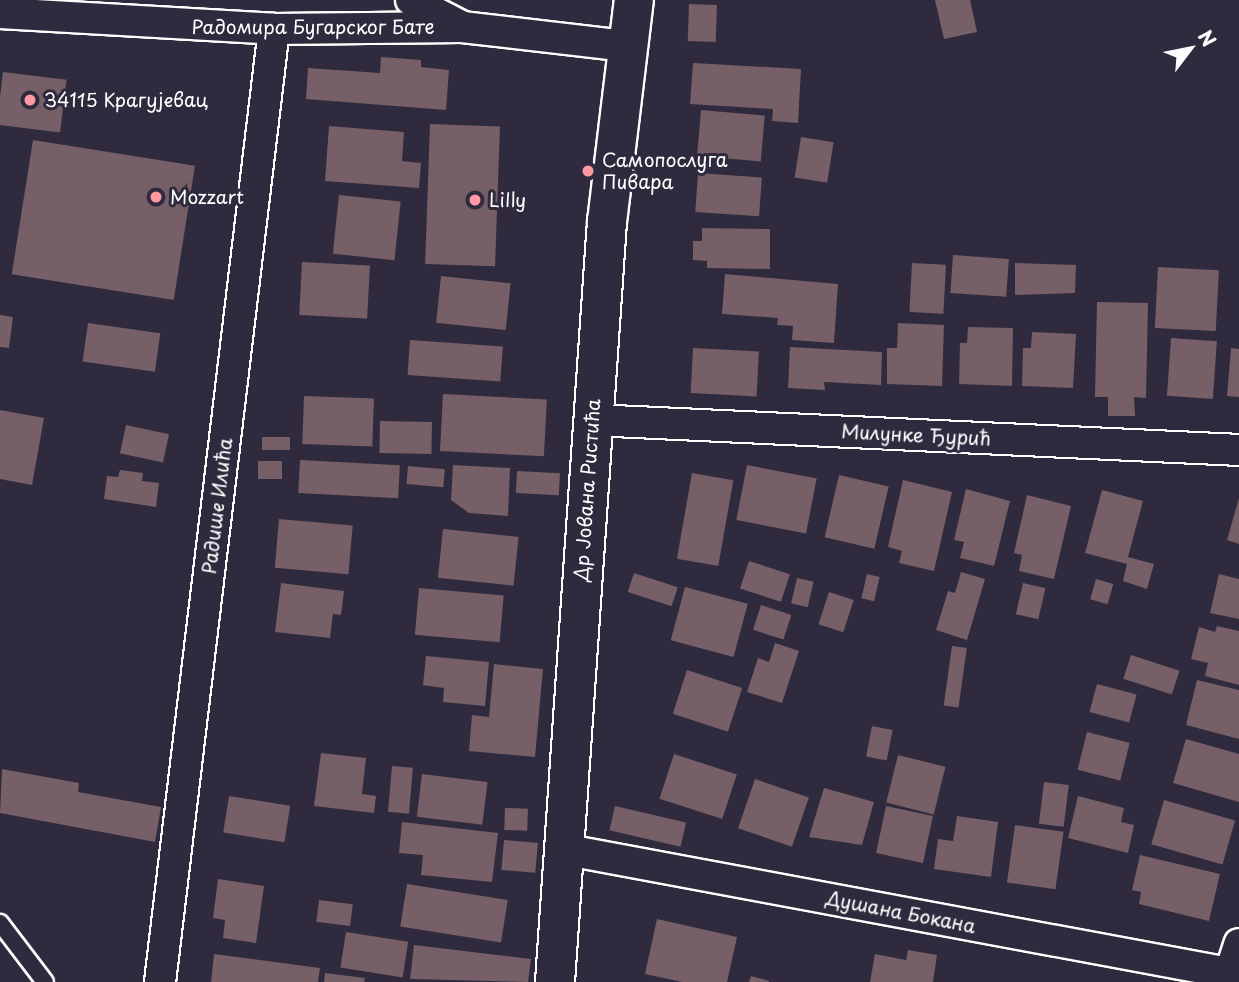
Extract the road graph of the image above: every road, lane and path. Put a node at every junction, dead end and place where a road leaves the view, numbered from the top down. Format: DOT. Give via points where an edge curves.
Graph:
graph roads {
  1 [pos="411,0"];
  2 [pos="634,0"];
  3 [pos="127,12"];
  4 [pos="0,13"];
  5 [pos="463,27"];
  6 [pos="274,29"];
  7 [pos="625,46"];
  8 [pos="592,420"];
  9 [pos="1239,450"];
  10 [pos="562,849"];
  11 [pos="0,923"];
  12 [pos="1239,944"];
  13 [pos="1231,977"];
  14 [pos="45,982"];
  15 [pos="160,982"];
  16 [pos="555,982"];
  1 -- 5 [label="street"];
  2 -- 7 [label="street, Др Јована Ристића"];
  3 -- 4 [label="street, Радомира Бугарског Бате"];
  3 -- 6 [label="street, Радомира Бугарског Бате"];
  5 -- 6 [label="street, Радомира Бугарског Бате"];
  5 -- 7 [label="street, Радомира Бугарског Бате"];
  6 -- 15 [label="street, Радише Илића"];
  7 -- 8 [label="street, Др Јована Ристића"];
  8 -- 9 [label="street, Милунке Ђурић"];
  8 -- 10 [label="street, Др Јована Ристића"];
  10 -- 13 [label="street, Душана Бокана"];
  10 -- 16 [label="street, Др Јована Ристића"];
  11 -- 14 [label="lane"];
  12 -- 13 [label="street"];
}
